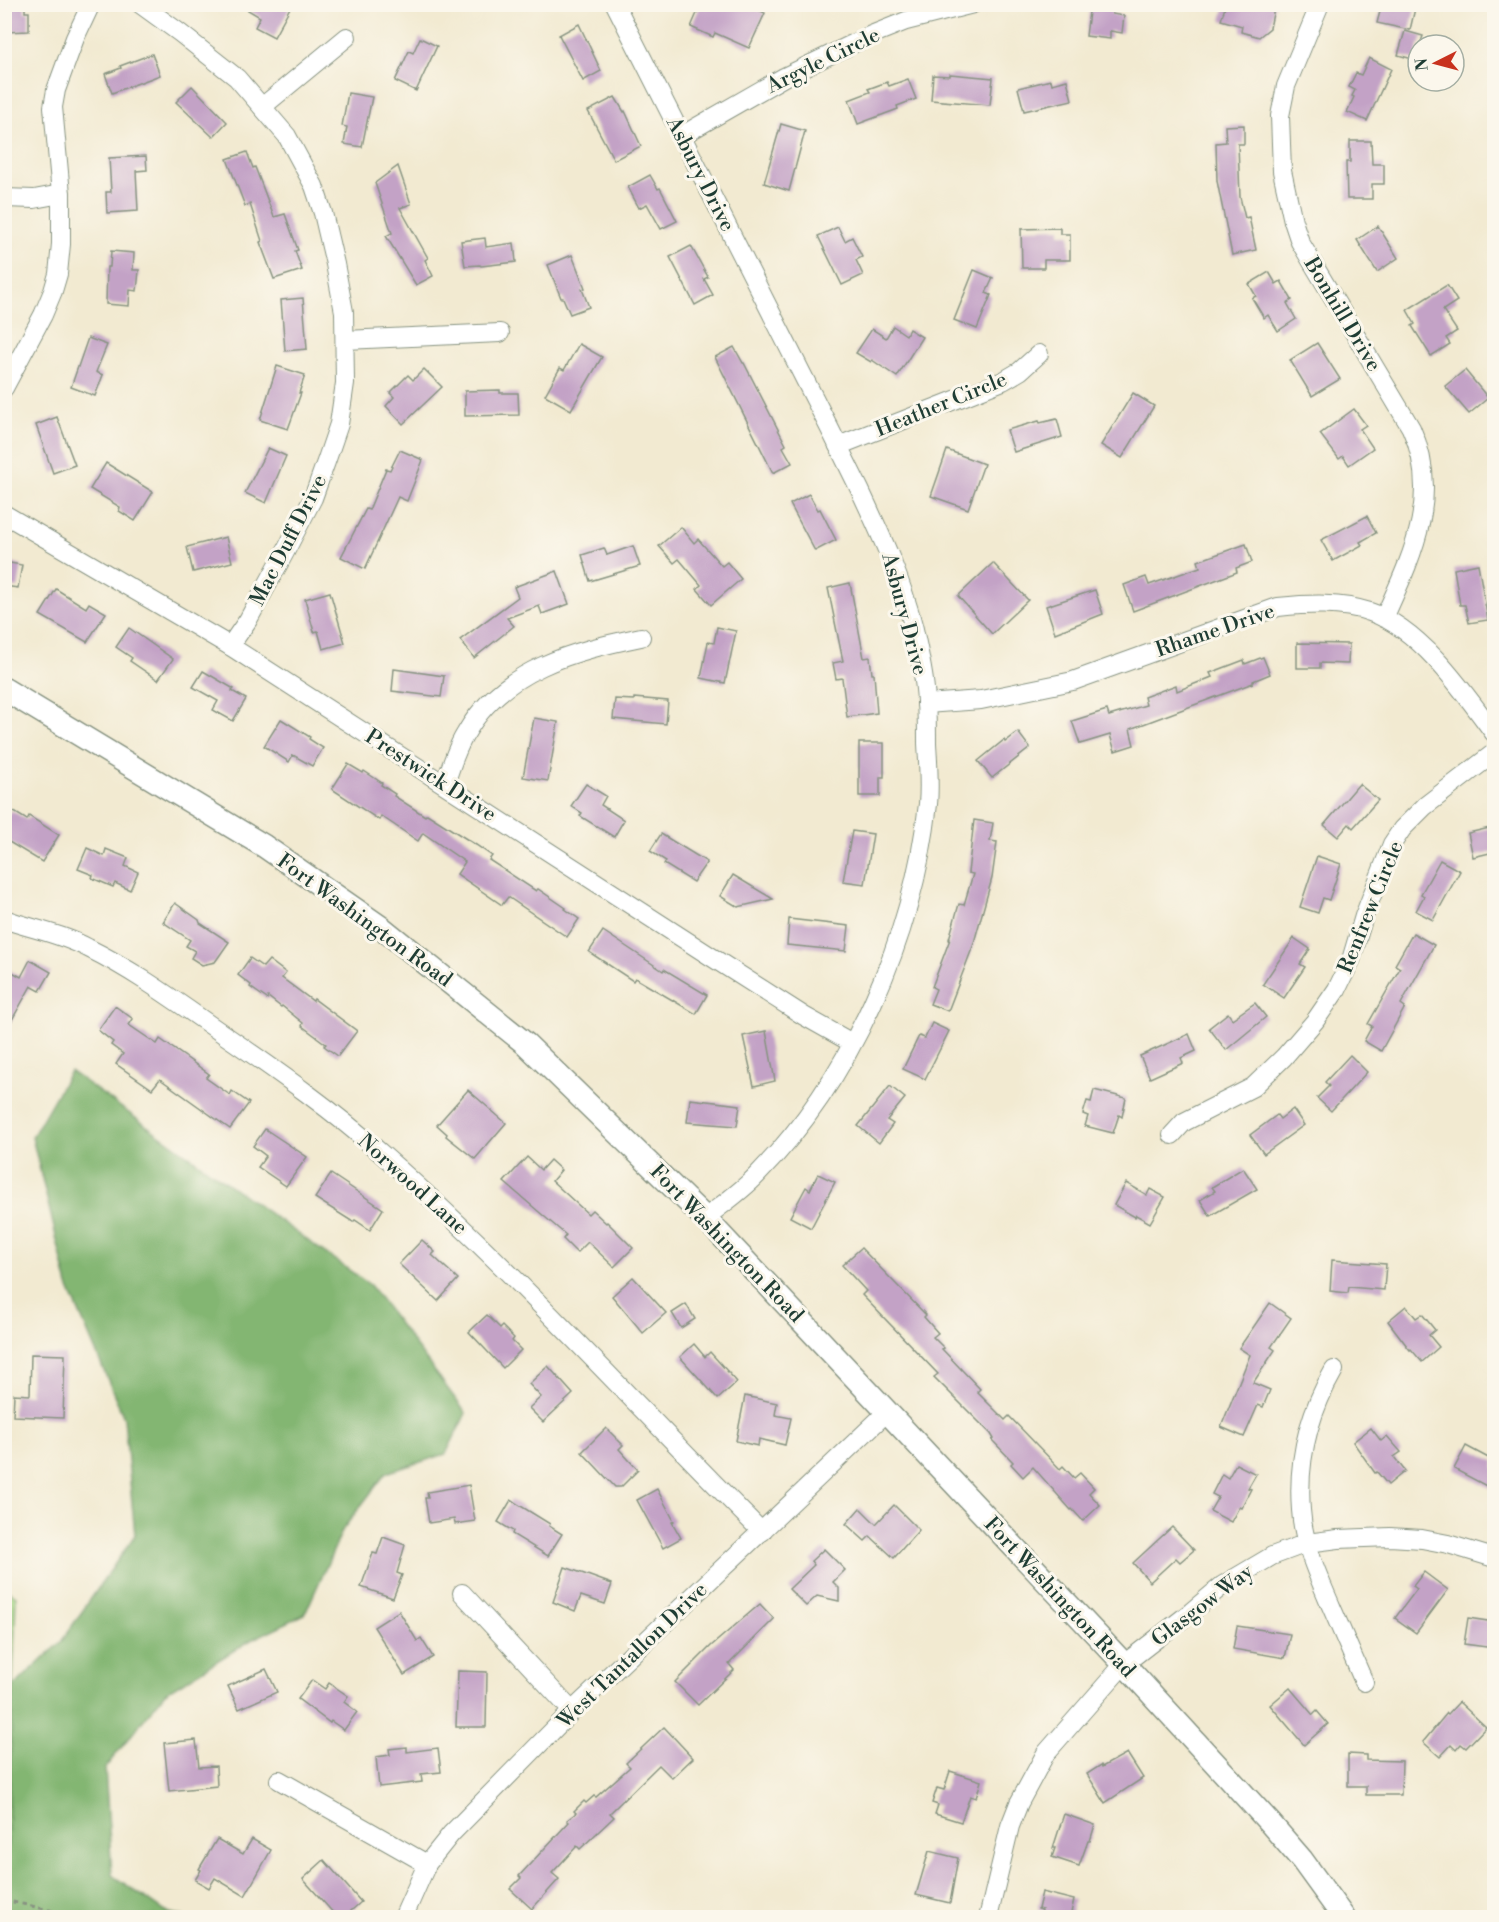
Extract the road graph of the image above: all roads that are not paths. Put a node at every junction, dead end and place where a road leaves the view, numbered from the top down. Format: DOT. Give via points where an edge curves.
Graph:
graph roads {
  1 [pos="91,4"];
  2 [pos="140,4"];
  3 [pos="615,4"];
  4 [pos="974,4"];
  5 [pos="1320,4"];
  6 [pos="347,37"];
  7 [pos="262,107"];
  8 [pos="681,136"];
  9 [pos="61,194"];
  10 [pos="4,198"];
  11 [pos="500,333"];
  12 [pos="345,340"];
  13 [pos="1039,354"];
  14 [pos="4,388"];
  15 [pos="838,446"];
  16 [pos="4,514"];
  17 [pos="1384,618"];
  18 [pos="641,637"];
  19 [pos="230,646"];
  20 [pos="4,689"];
  21 [pos="926,704"];
  22 [pos="1494,733"];
  23 [pos="1494,753"];
  24 [pos="445,784"];
  25 [pos="4,918"];
  26 [pos="852,1043"];
  27 [pos="1172,1135"];
  28 [pos="705,1218"];
  29 [pos="1334,1370"];
  30 [pos="887,1412"];
  31 [pos="762,1532"];
  32 [pos="1307,1543"];
  33 [pos="1494,1558"];
  34 [pos="462,1593"];
  35 [pos="1124,1664"];
  36 [pos="1364,1682"];
  37 [pos="572,1711"];
  38 [pos="279,1780"];
  39 [pos="427,1864"];
  40 [pos="403,1917"];
  41 [pos="988,1917"];
  42 [pos="1344,1917"];
  1 -- 9 [label="street" via="75,38 53,106"];
  2 -- 7 [label="street, Mac Duff Drive" via="230,72"];
  3 -- 8 [label="street, Asbury Drive"];
  4 -- 8 [label="street, Argyle Circle" via="906,21 871,35 784,77"];
  5 -- 17 [label="street, Bonhill Drive" via="1286,86 1280,116 1282,171 1300,242 1411,428 1420,452 1424,503 1419,532"];
  6 -- 7 [label="street"];
  7 -- 12 [label="street, Mac Duff Drive" via="287,136 314,186 335,264"];
  8 -- 15 [label="street, Asbury Drive"];
  9 -- 10 [label="street" via="34,199"];
  9 -- 14 [label="street" via="58,274 43,315"];
  11 -- 12 [label="street"];
  12 -- 19 [label="street, Mac Duff Drive" via="345,383 339,424 313,498"];
  13 -- 15 [label="street, Heather Circle" via="1003,381"];
  15 -- 21 [label="street, Asbury Drive" via="903,589"];
  16 -- 19 [label="street, Prestwick Drive"];
  17 -- 21 [label="street, Rhame Drive" via="1338,605 1278,607 1073,681 981,699"];
  17 -- 22 [label="street, Rhame Drive" via="1406,632 1441,665"];
  18 -- 24 [label="street" via="556,660 507,685 466,732"];
  19 -- 24 [label="street, Prestwick Drive"];
  20 -- 28 [label="main road, Fort Washington Road" via="264,846 382,928 526,1044"];
  21 -- 26 [label="street, Asbury Drive" via="928,803 919,859 888,968"];
  23 -- 27 [label="street, Renfrew Circle" via="1425,806 1392,843 1351,960 1315,1021 1252,1087 1184,1122"];
  24 -- 26 [label="street, Prestwick Drive"];
  25 -- 31 [label="street, Norwood Lane" via="86,946 130,969 327,1109 453,1218"];
  26 -- 28 [label="street, Asbury Drive" via="812,1110 786,1143 756,1176"];
  28 -- 30 [label="main road, Fort Washington Road"];
  29 -- 32 [label="street" via="1314,1410 1302,1454 1300,1512"];
  30 -- 31 [label="street, West Tantallon Drive"];
  30 -- 35 [label="main road, Fort Washington Road"];
  31 -- 37 [label="street, West Tantallon Drive"];
  32 -- 33 [label="street, Glasgow Way" via="1360,1538 1422,1539"];
  32 -- 35 [label="street, Glasgow Way" via="1272,1556 1223,1585"];
  32 -- 36 [label="street"];
  34 -- 37 [label="street"];
  35 -- 41 [label="street, Glasgow Way" via="1046,1754 1030,1781 1010,1826"];
  35 -- 42 [label="main road, Fort Washington Road" via="1270,1823"];
  37 -- 39 [label="street, West Tantallon Drive" via="451,1834"];
  38 -- 39 [label="street"];
  39 -- 40 [label="street, West Tantallon Drive"];
}
